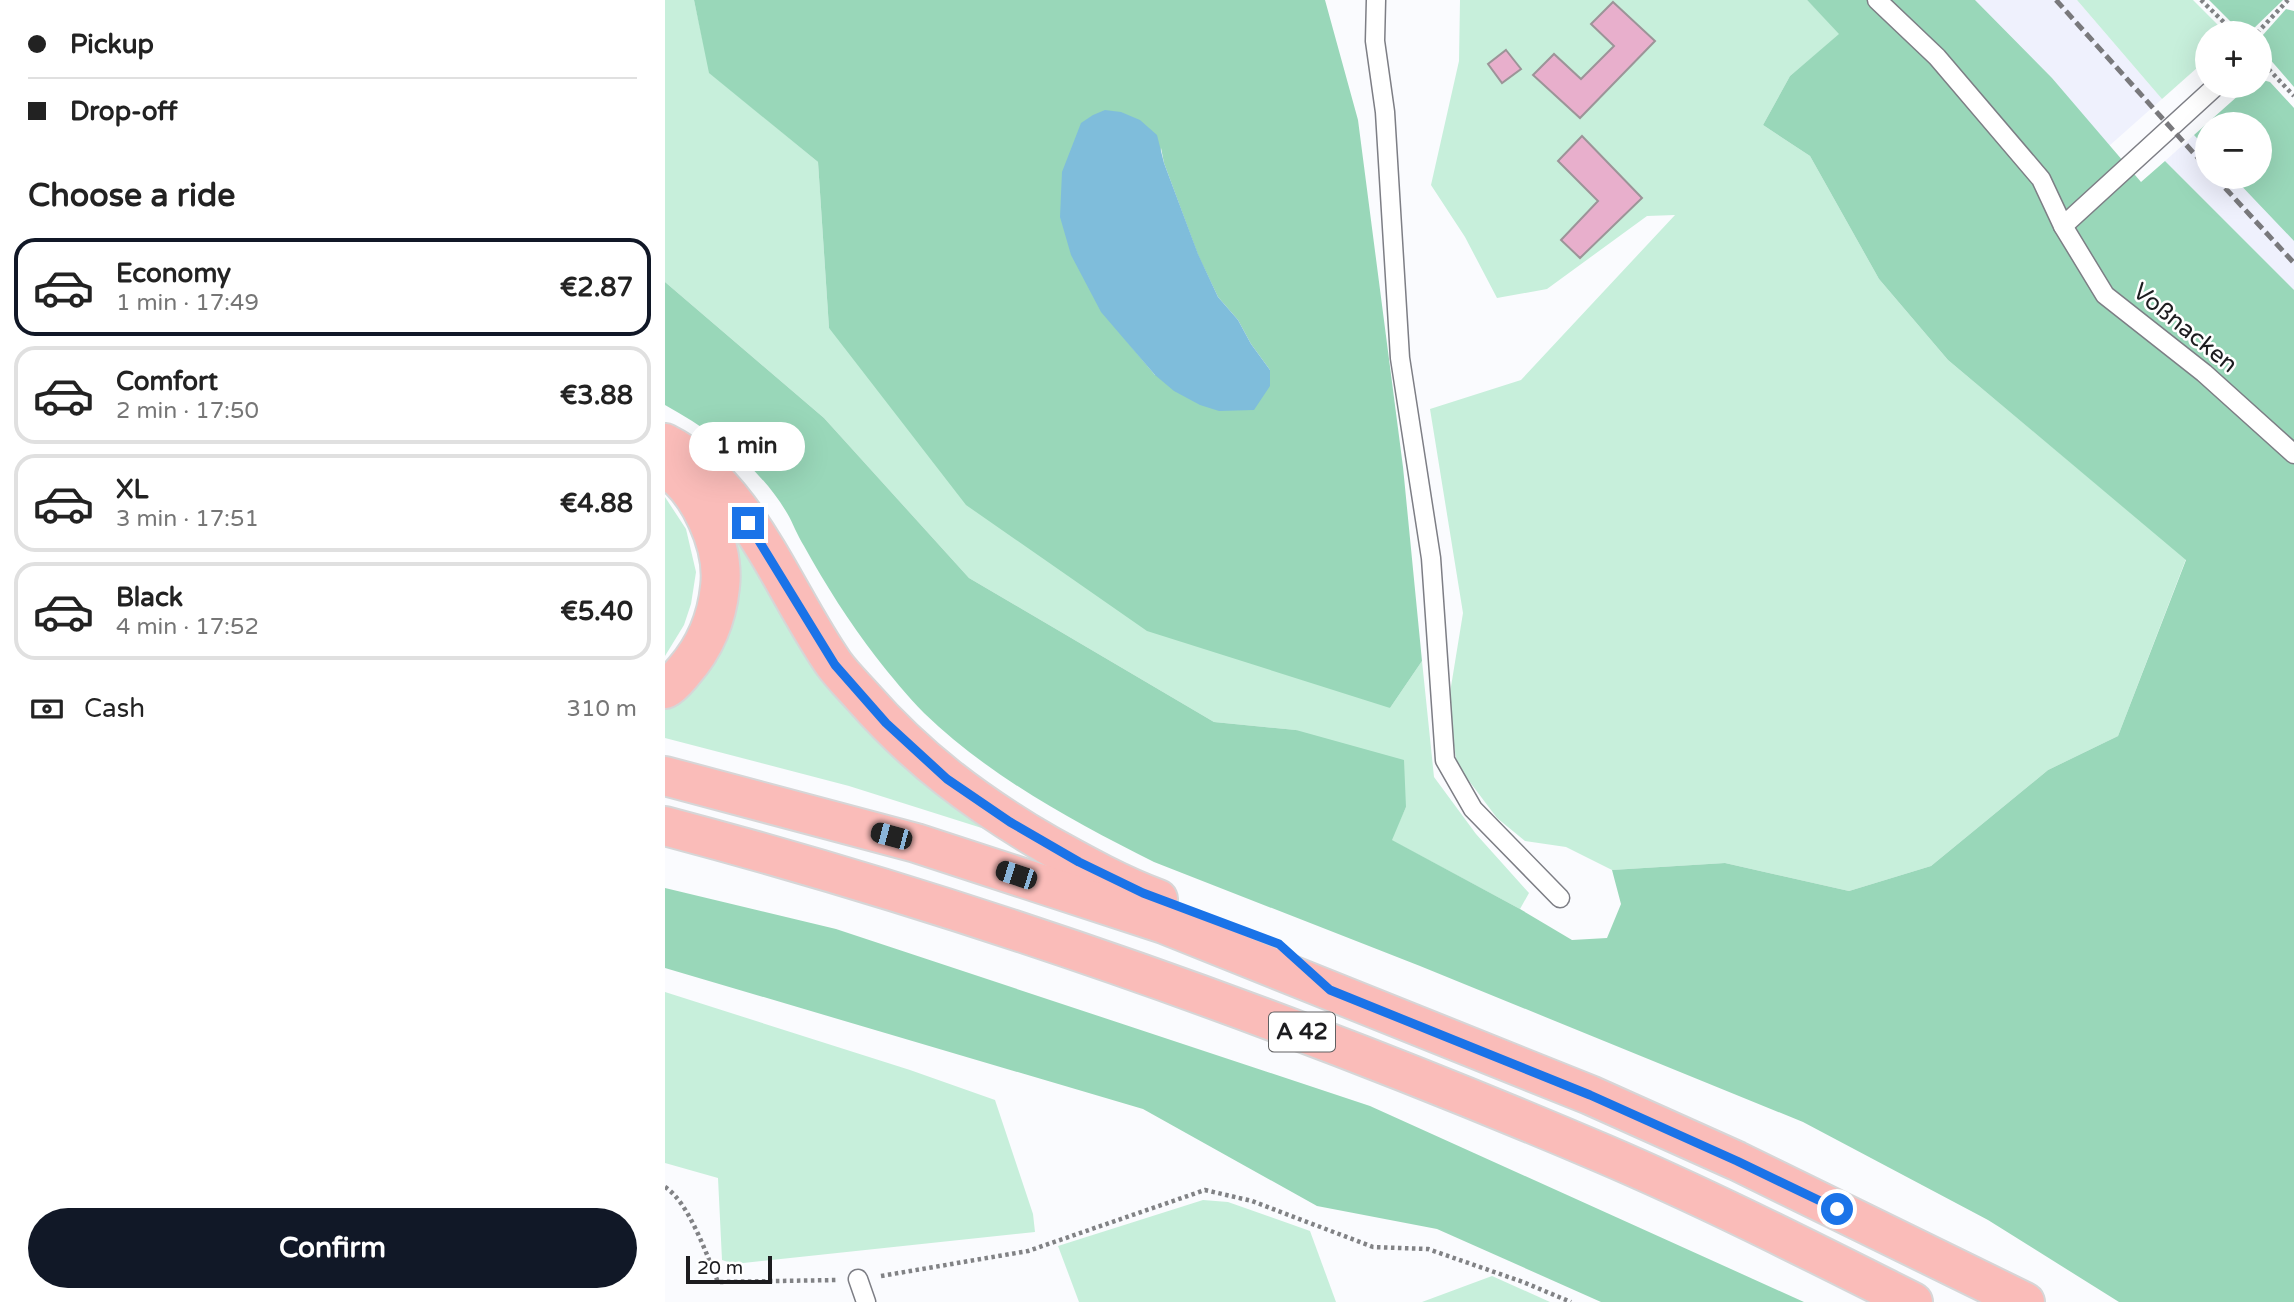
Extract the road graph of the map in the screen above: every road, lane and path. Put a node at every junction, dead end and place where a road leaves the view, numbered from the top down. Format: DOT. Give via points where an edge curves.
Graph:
graph roads {
  1 [pos="1376,0"];
  2 [pos="1877,0"];
  3 [pos="2201,0"];
  4 [pos="2287,0"];
  5 [pos="2223,21"];
  6 [pos="2268,21"];
  7 [pos="2272,73"];
  8 [pos="2294,96"];
  9 [pos="2203,98"];
  10 [pos="2063,226"];
  11 [pos="665,443"];
  12 [pos="2294,454"];
  13 [pos="665,468"];
  14 [pos="665,690"];
  15 [pos="665,776"];
  16 [pos="665,826"];
  17 [pos="1560,898"];
  18 [pos="1330,990"];
  19 [pos="665,1187"];
  20 [pos="858,1279"];
  21 [pos="866,1302"];
  22 [pos="1571,1302"];
  23 [pos="1913,1302"];
  24 [pos="2025,1302"];
  1 -- 17 [label="lane" via="1375,41 1385,112 1400,358 1431,558 1445,760 1473,809"];
  2 -- 10 [label="lane, Voßnacken" via="1937,57 2041,179"];
  3 -- 5 [label="path"];
  4 -- 6 [label="path"];
  7 -- 8 [label="path"];
  9 -- 10 [label="lane"];
  10 -- 12 [label="lane, Voßnacken" via="2105,295 2204,373"];
  11 -- 18 [label="highway" via="683,452 724,489 835,665 886,723 947,779 1079,862 1143,893 1279,944"];
  13 -- 14 [label="highway" via="701,506 716,545 721,584 713,621 696,657"];
  15 -- 18 [label="highway, A 42" via="1004,871 1164,924"];
  16 -- 23 [label="highway, A 42" via="899,893 1234,1005 1607,1156"];
  18 -- 24 [label="highway, A 42" via="1590,1095"];
  19 -- 20 [label="path" via="673,1192 698,1234 718,1282"];
  20 -- 21 [label="lane"];
  20 -- 22 [label="path" via="1028,1251 1205,1190 1252,1201 1373,1247 1428,1249"];
}
